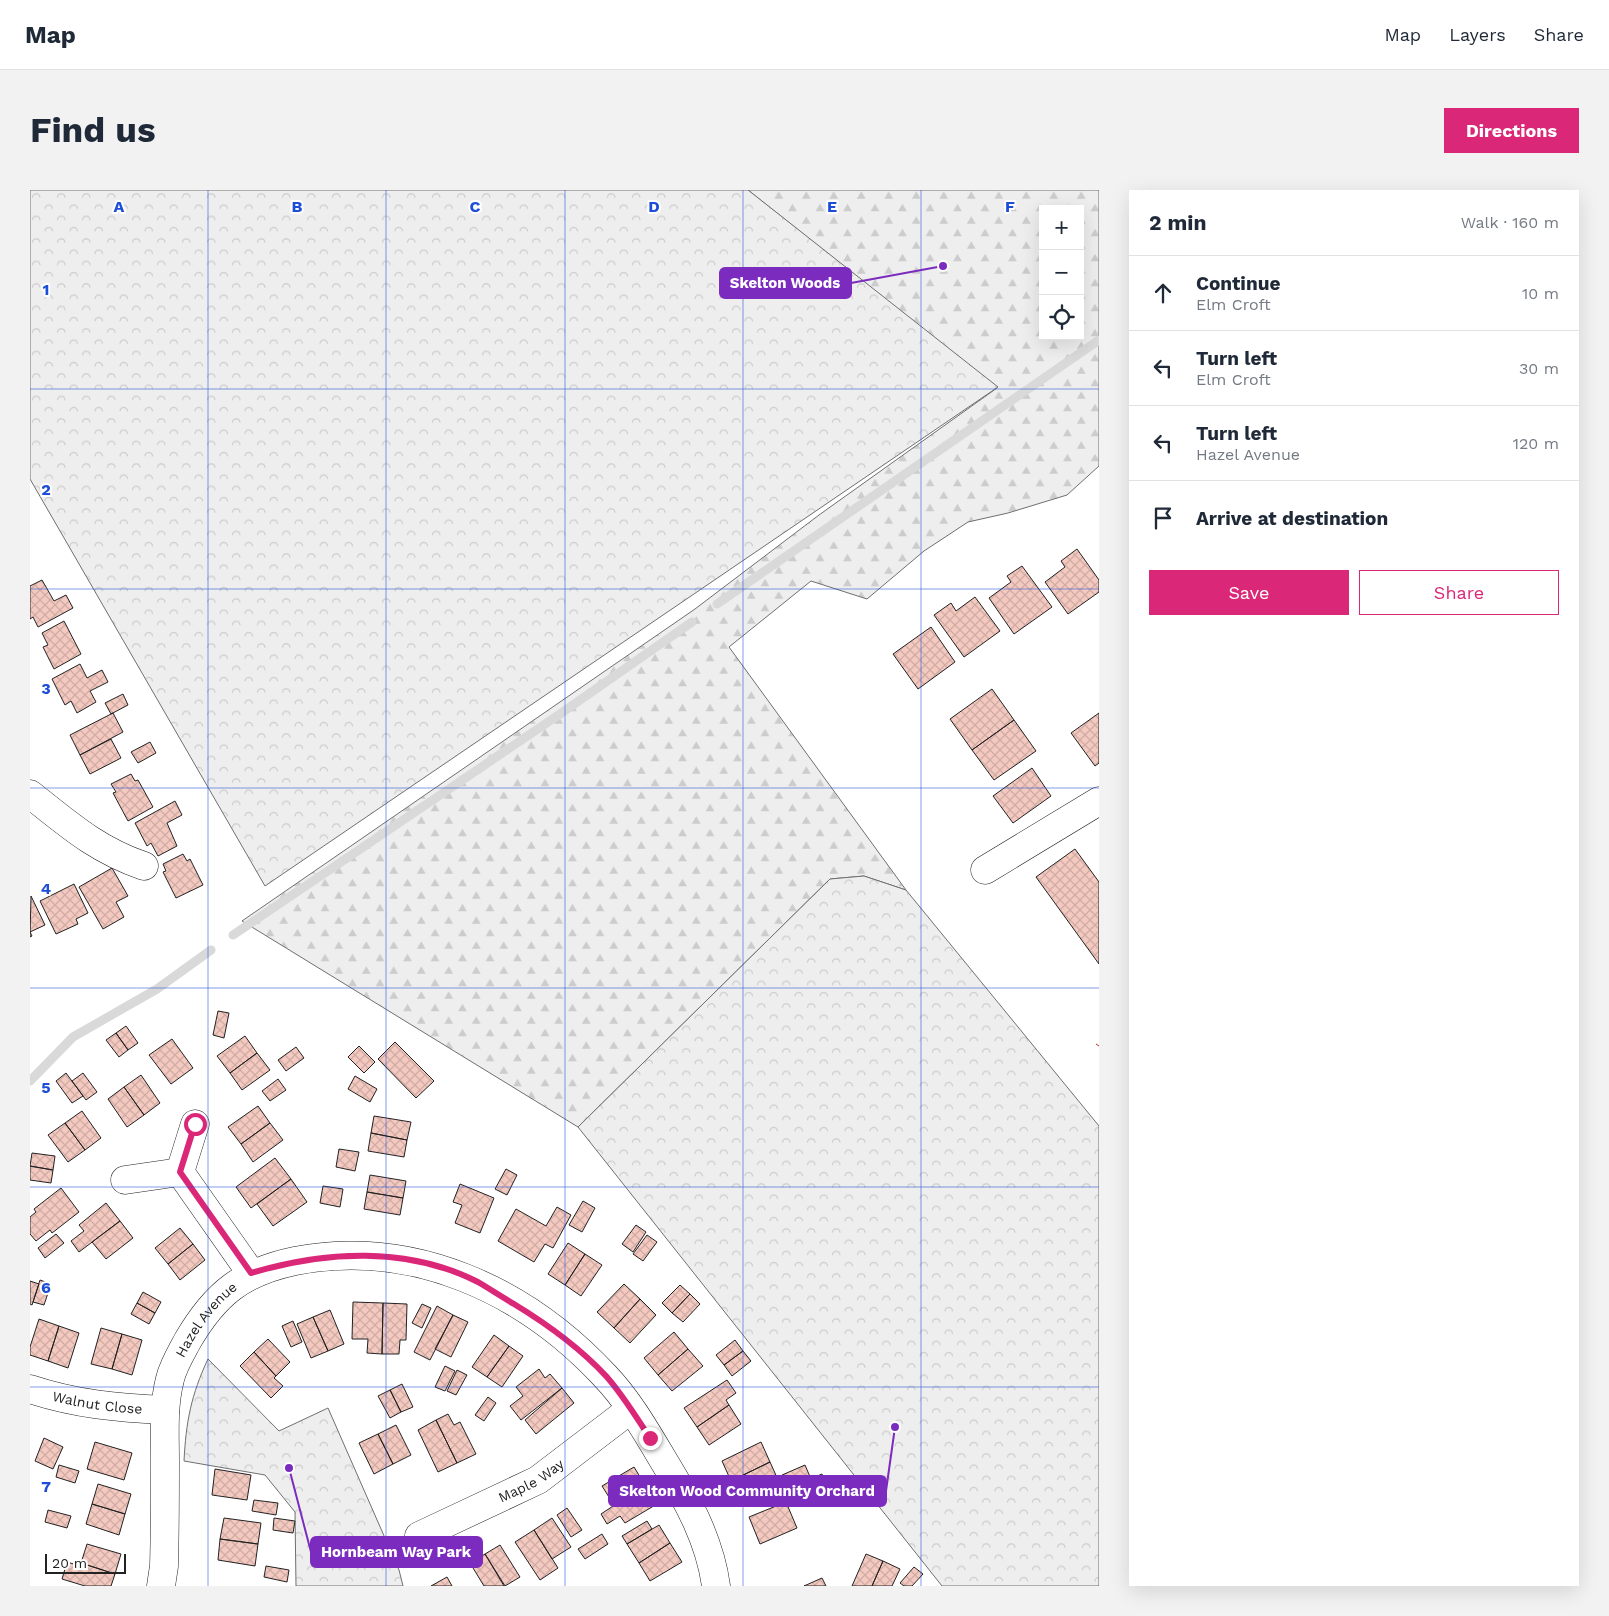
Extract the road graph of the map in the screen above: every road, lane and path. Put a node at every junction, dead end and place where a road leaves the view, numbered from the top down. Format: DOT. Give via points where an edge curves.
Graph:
graph roads {
  1 [pos="30,794"];
  2 [pos="1099,801"];
  3 [pos="144,866"];
  4 [pos="985,870"];
  5 [pos="195,1124"];
  6 [pos="180,1172"];
  7 [pos="125,1180"];
  8 [pos="251,1273"];
  9 [pos="30,1389"];
  10 [pos="631,1409"];
  11 [pos="165,1410"];
  12 [pos="419,1536"];
  13 [pos="161,1586"];
  14 [pos="716,1586"];
  1 -- 3 [label="street" via="90,842"];
  2 -- 4 [label="street"];
  5 -- 6 [label="street"];
  6 -- 7 [label="street"];
  6 -- 8 [label="street"];
  8 -- 10 [label="street, Hazel Avenue" via="316,1257 351,1255 388,1257 449,1270 484,1286 572,1343 607,1377"];
  8 -- 11 [label="street, Hazel Avenue" via="223,1292 203,1315 170,1379"];
  9 -- 11 [label="street, Walnut Close" via="82,1403"];
  10 -- 12 [label="street, Maple Way" via="538,1480"];
  10 -- 14 [label="street, Hazel Avenue" via="678,1484 703,1535"];
  11 -- 13 [label="street, Hazel Avenue" via="164,1566"];
}
